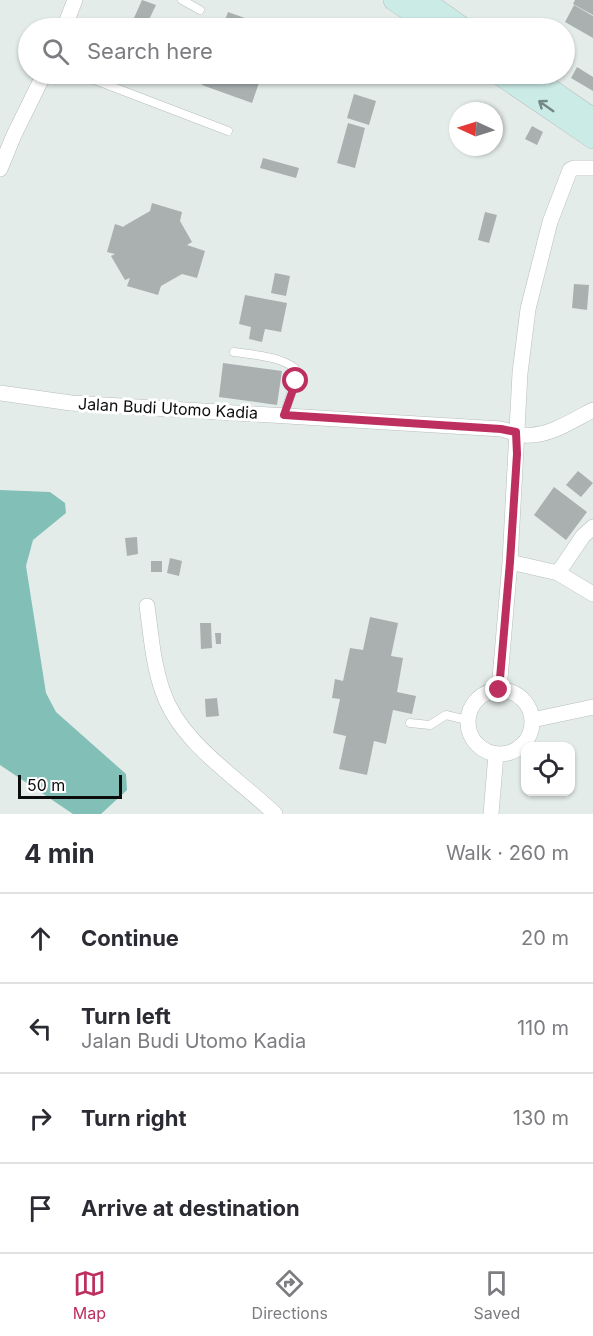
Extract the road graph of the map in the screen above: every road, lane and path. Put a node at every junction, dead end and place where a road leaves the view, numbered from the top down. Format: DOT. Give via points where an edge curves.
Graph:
graph roads {
  1 [pos="75,0"];
  2 [pos="182,0"];
  3 [pos="394,0"];
  4 [pos="423,0"];
  5 [pos="200,10"];
  6 [pos="68,18"];
  7 [pos="420,18"];
  8 [pos="449,18"];
  9 [pos="38,84"];
  10 [pos="105,84"];
  11 [pos="518,84"];
  12 [pos="541,84"];
  13 [pos="590,123"];
  14 [pos="228,131"];
  15 [pos="7,132"];
  16 [pos="593,168"];
  17 [pos="0,169"];
  18 [pos="234,352"];
  19 [pos="0,393"];
  20 [pos="593,410"];
  21 [pos="284,415"];
  22 [pos="516,432"];
  23 [pos="593,527"];
  24 [pos="510,562"];
  25 [pos="558,573"];
  26 [pos="593,594"];
  27 [pos="147,606"];
  28 [pos="499,690"];
  29 [pos="593,707"];
  30 [pos="467,720"];
  31 [pos="531,720"];
  32 [pos="410,723"];
  33 [pos="496,754"];
  34 [pos="275,814"];
  35 [pos="491,814"];
  1 -- 6 [label="street"];
  2 -- 5 [label="lane"];
  3 -- 7 [label="street"];
  4 -- 8 [label="street"];
  9 -- 15 [label="street"];
  10 -- 14 [label="lane"];
  13 -- 11 [label="street, one-way"];
  12 -- 13 [label="street"];
  15 -- 17 [label="street"];
  16 -- 22 [label="street" via="570,170 550,222 528,309"];
  18 -- 21 [label="lane" via="273,358 295,369 296,381"];
  19 -- 21 [label="street, Jalan Budi Utomo Kadia" via="71,402"];
  20 -- 22 [label="street, Jalan Budi Utomo Kadia" via="555,429 532,435"];
  21 -- 22 [label="street, Jalan Budi Utomo Kadia"];
  22 -- 24 [label="street"];
  23 -- 25 [label="street"];
  24 -- 25 [label="street"];
  24 -- 28 [label="street"];
  25 -- 26 [label="street"];
  27 -- 34 [label="street" via="163,694 173,712 200,748"];
  28 -- 30 [label="street" via="483,694 472,705"];
  28 -- 31 [label="street" via="521,698 529,708"];
  29 -- 31 [label="street"];
  30 -- 32 [label="lane" via="446,715 430,725"];
  30 -- 33 [label="street" via="475,743"];
  31 -- 33 [label="street" via="530,731 517,749"];
  33 -- 35 [label="street"];
}
